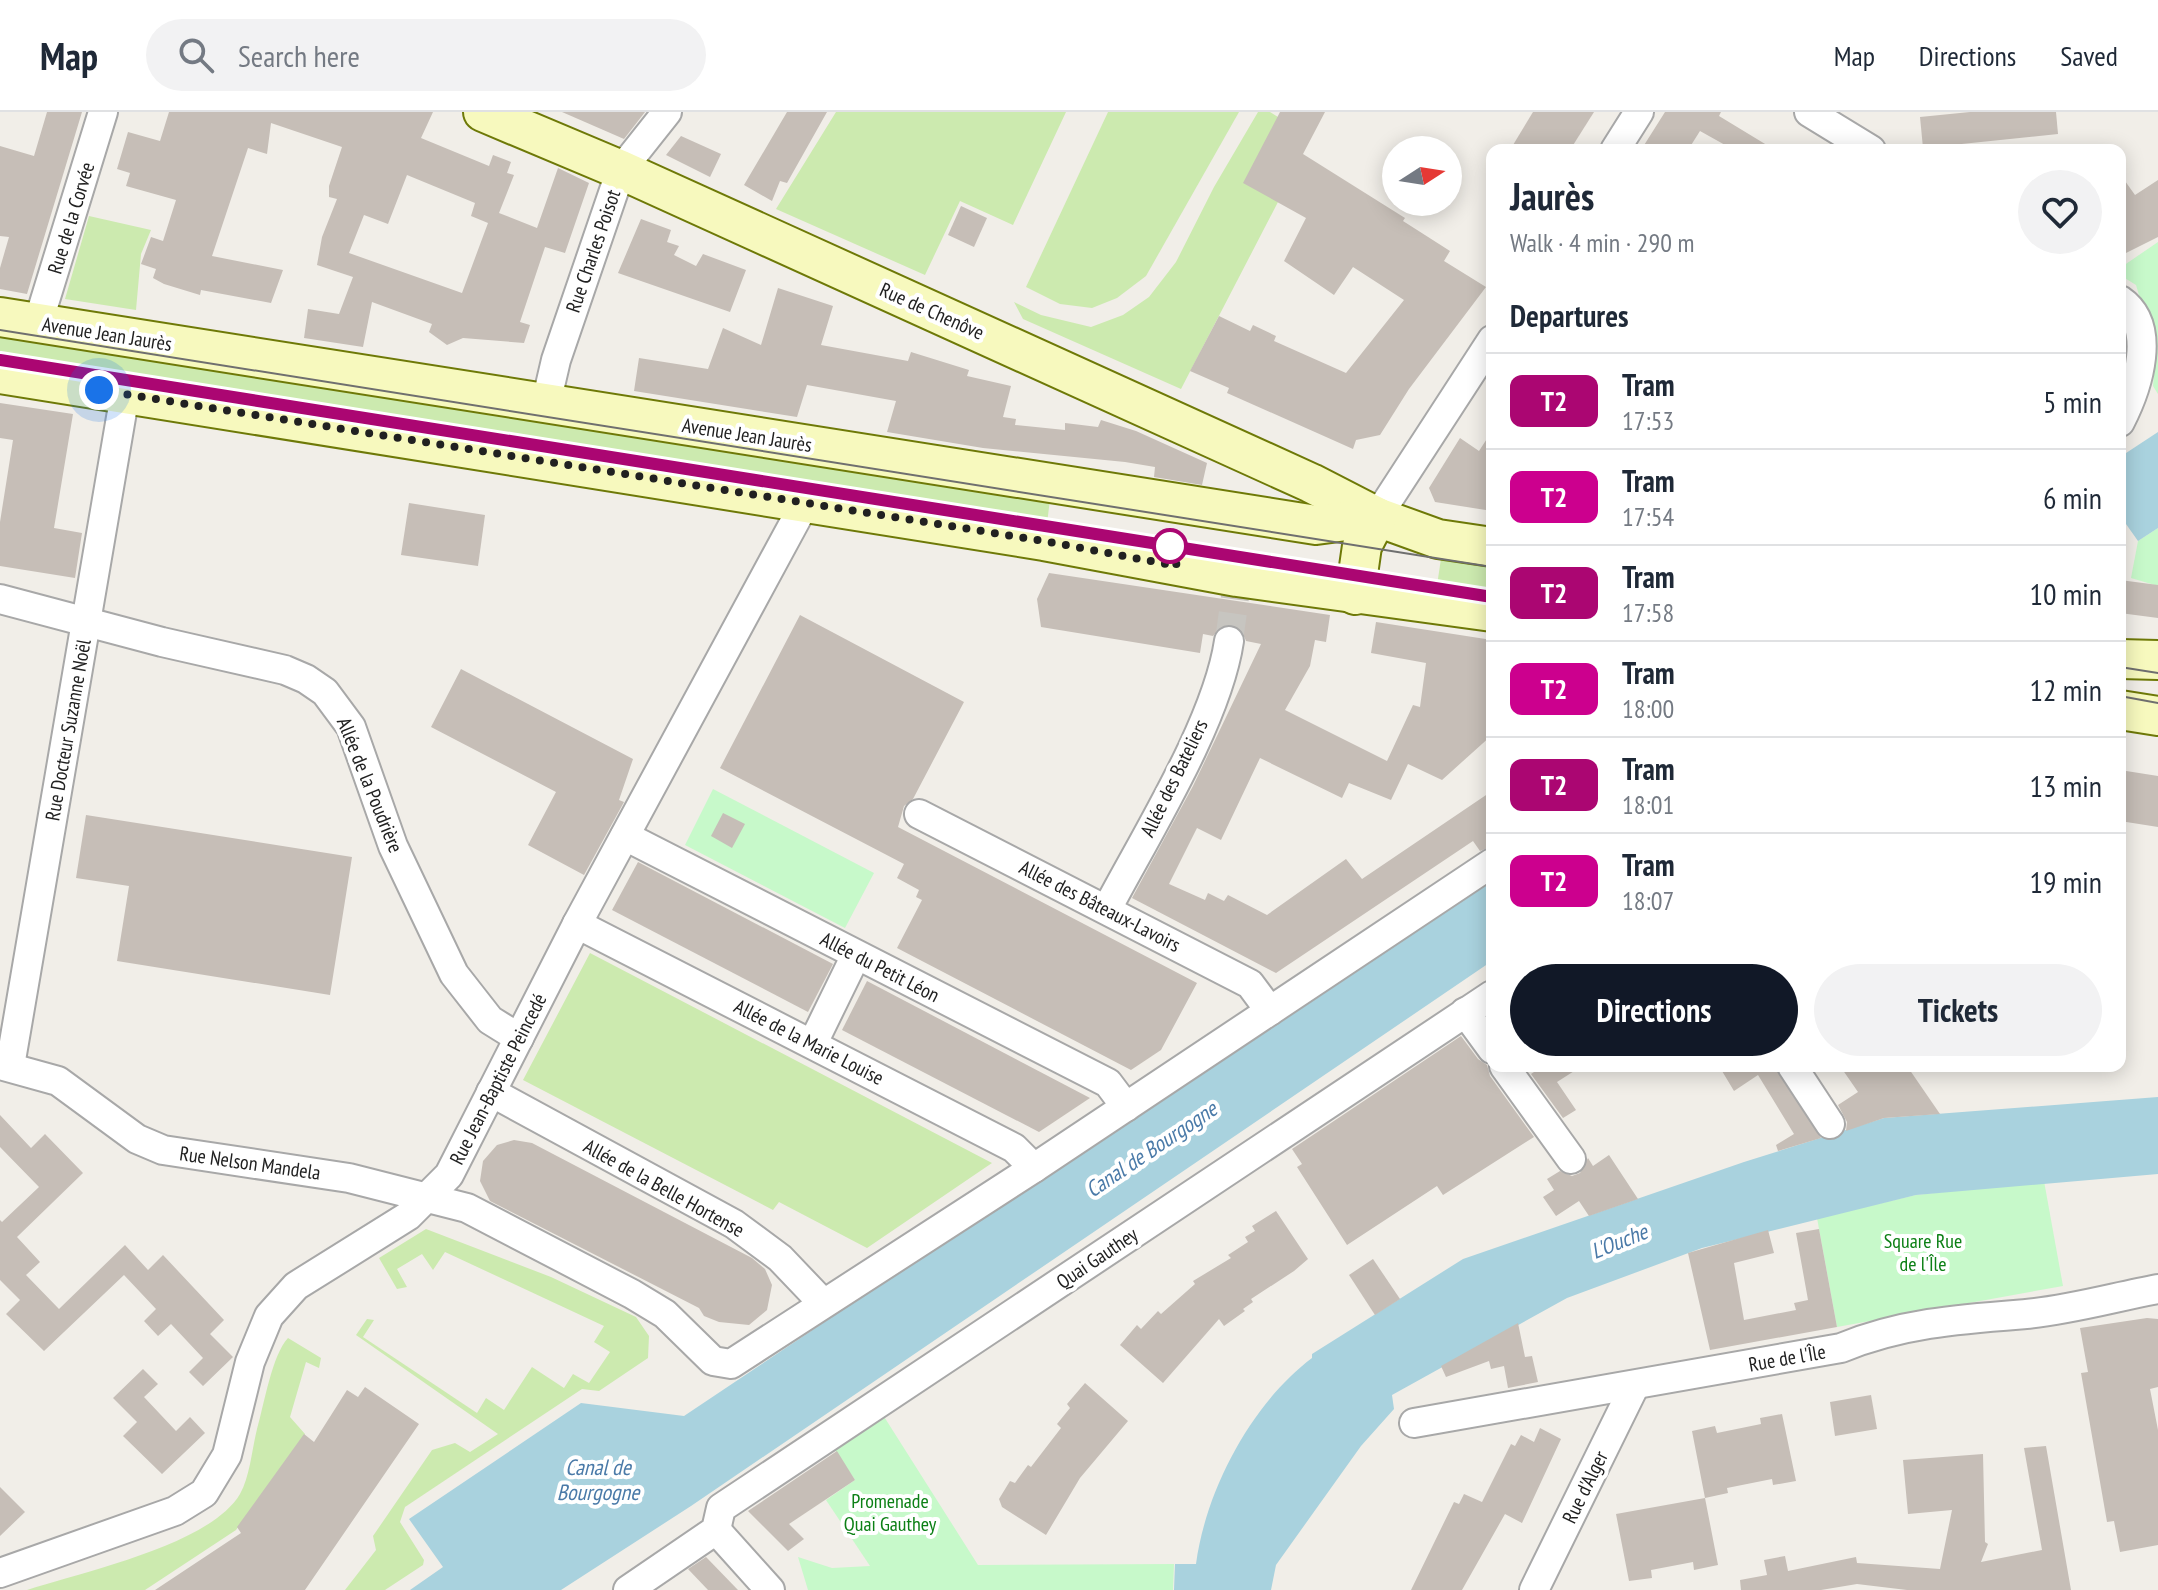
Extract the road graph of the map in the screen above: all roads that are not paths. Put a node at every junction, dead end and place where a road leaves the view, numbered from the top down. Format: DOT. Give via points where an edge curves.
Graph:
graph roads {
  1 [pos="103,112"];
  2 [pos="483,112"];
  3 [pos="667,112"];
  4 [pos="1639,112"];
  5 [pos="1809,112"];
  6 [pos="1619,144"];
  7 [pos="1861,144"];
  8 [pos="621,170"];
  9 [pos="2126,305"];
  10 [pos="0,317"];
  11 [pos="38,323"];
  12 [pos="1486,349"];
  13 [pos="0,374"];
  14 [pos="125,394"];
  15 [pos="546,403"];
  16 [pos="2126,410"];
  17 [pos="801,502"];
  18 [pos="1377,517"];
  19 [pos="1486,546"];
  20 [pos="1355,595"];
  21 [pos="0,599"];
  22 [pos="1486,611"];
  23 [pos="87,620"];
  24 [pos="1229,641"];
  25 [pos="2126,659"];
  26 [pos="2158,660"];
  27 [pos="2126,711"];
  28 [pos="2158,716"];
  29 [pos="919,814"];
  30 [pos="625,836"];
  31 [pos="1486,867"];
  32 [pos="1107,909"];
  33 [pos="577,924"];
  34 [pos="856,955"];
  35 [pos="1486,999"];
  36 [pos="1270,1011"];
  37 [pos="1465,1012"];
  38 [pos="519,1038"];
  39 [pos="1486,1041"];
  40 [pos="813,1043"];
  41 [pos="5,1065"];
  42 [pos="1508,1072"];
  43 [pos="1796,1072"];
  44 [pos="491,1092"];
  45 [pos="1126,1107"];
  46 [pos="1830,1124"];
  47 [pos="1571,1159"];
  48 [pos="1034,1168"];
  49 [pos="425,1199"];
  50 [pos="2158,1289"];
  51 [pos="822,1302"];
  52 [pos="1635,1385"];
  53 [pos="1414,1423"];
  54 [pos="716,1530"];
  55 [pos="0,1573"];
  56 [pos="628,1590"];
  57 [pos="770,1590"];
  58 [pos="1534,1590"];
  1 -- 11 [label="street, Rue de la Corvée"];
  2 -- 8 [label="main road, Rue de Chenôve"];
  3 -- 8 [label="street, Rue Charles Poisot"];
  4 -- 6 [label="street"];
  5 -- 7 [label="street"];
  8 -- 15 [label="street, Rue Charles Poisot"];
  8 -- 18 [label="main road, Rue de Chenôve"];
  9 -- 16 [label="street" via="2146,332 2139,384"];
  10 -- 11 [label="main road, Avenue Jean Jaurès"];
  11 -- 15 [label="main road, Avenue Jean Jaurès"];
  12 -- 18 [label="street"];
  13 -- 14 [label="main road"];
  14 -- 17 [label="main road"];
  14 -- 23 [label="street, Rue Docteur Suzanne Noël"];
  15 -- 18 [label="main road, Avenue Jean Jaurès" via="1316,525"];
  17 -- 20 [label="main road" via="1044,541 1236,587"];
  17 -- 30 [label="street, Rue Jean-Baptiste Peincedé"];
  18 -- 19 [label="main road, Avenue Jean Jaurès" via="1438,539"];
  18 -- 20 [label="main road" via="1362,546"];
  20 -- 22 [label="main road"];
  21 -- 23 [label="street, Allée de la Poudrière"];
  23 -- 38 [label="street, Allée de la Poudrière" via="285,670 325,692 351,727 393,846 454,974 490,1020"];
  23 -- 41 [label="street, Rue Docteur Suzanne Noël"];
  24 -- 32 [label="street, Allée des Bateliers" via="1193,745"];
  25 -- 26 [label="main road"];
  27 -- 28 [label="main road"];
  29 -- 32 [label="street, Allée des Bâteaux-Lavoirs"];
  30 -- 33 [label="street, Rue Jean-Baptiste Peincedé"];
  30 -- 34 [label="street, Allée du Petit Léon"];
  31 -- 36 [label="street"];
  32 -- 36 [label="street, Allée des Bâteaux-Lavoirs" via="1250,984"];
  33 -- 38 [label="street, Rue Jean-Baptiste Peincedé"];
  33 -- 40 [label="street, Allée de la Marie Louise"];
  34 -- 40 [label="street"];
  34 -- 45 [label="street, Allée du Petit Léon" via="1108,1083"];
  35 -- 37 [label="street, Quai Gauthey"];
  36 -- 45 [label="street"];
  37 -- 39 [label="street"];
  37 -- 54 [label="street, Quai Gauthey" via="721,1508"];
  38 -- 44 [label="street, Rue Jean-Baptiste Peincedé"];
  40 -- 48 [label="street, Allée de la Marie Louise" via="1014,1148"];
  41 -- 49 [label="street, Rue Nelson Mandela" via="58,1081 154,1147 349,1178"];
  42 -- 47 [label="street"];
  43 -- 46 [label="street"];
  44 -- 49 [label="street, Rue Jean-Baptiste Peincedé" via="449,1175"];
  44 -- 51 [label="street, Allée de la Belle Hortense" via="734,1224 780,1258"];
  45 -- 48 [label="street"];
  48 -- 51 [label="street"];
  49 -- 51 [label="street, Rue Nelson Mandela" via="467,1208 632,1294 665,1314 713,1361 724,1365 739,1362"];
  49 -- 55 [label="street, Rue Jean-Baptiste Peincedé" via="408,1216 309,1276 269,1316 250,1362 227,1455 204,1493 175,1511"];
  50 -- 52 [label="street, Rue de l'Île" via="2027,1314 1953,1319 1876,1333 1841,1348"];
  52 -- 53 [label="street, Rue de l'Île"];
  52 -- 58 [label="street, Rue d'Alger"];
  54 -- 56 [label="street, Quai Gauthey"];
  54 -- 57 [label="street"];
}
